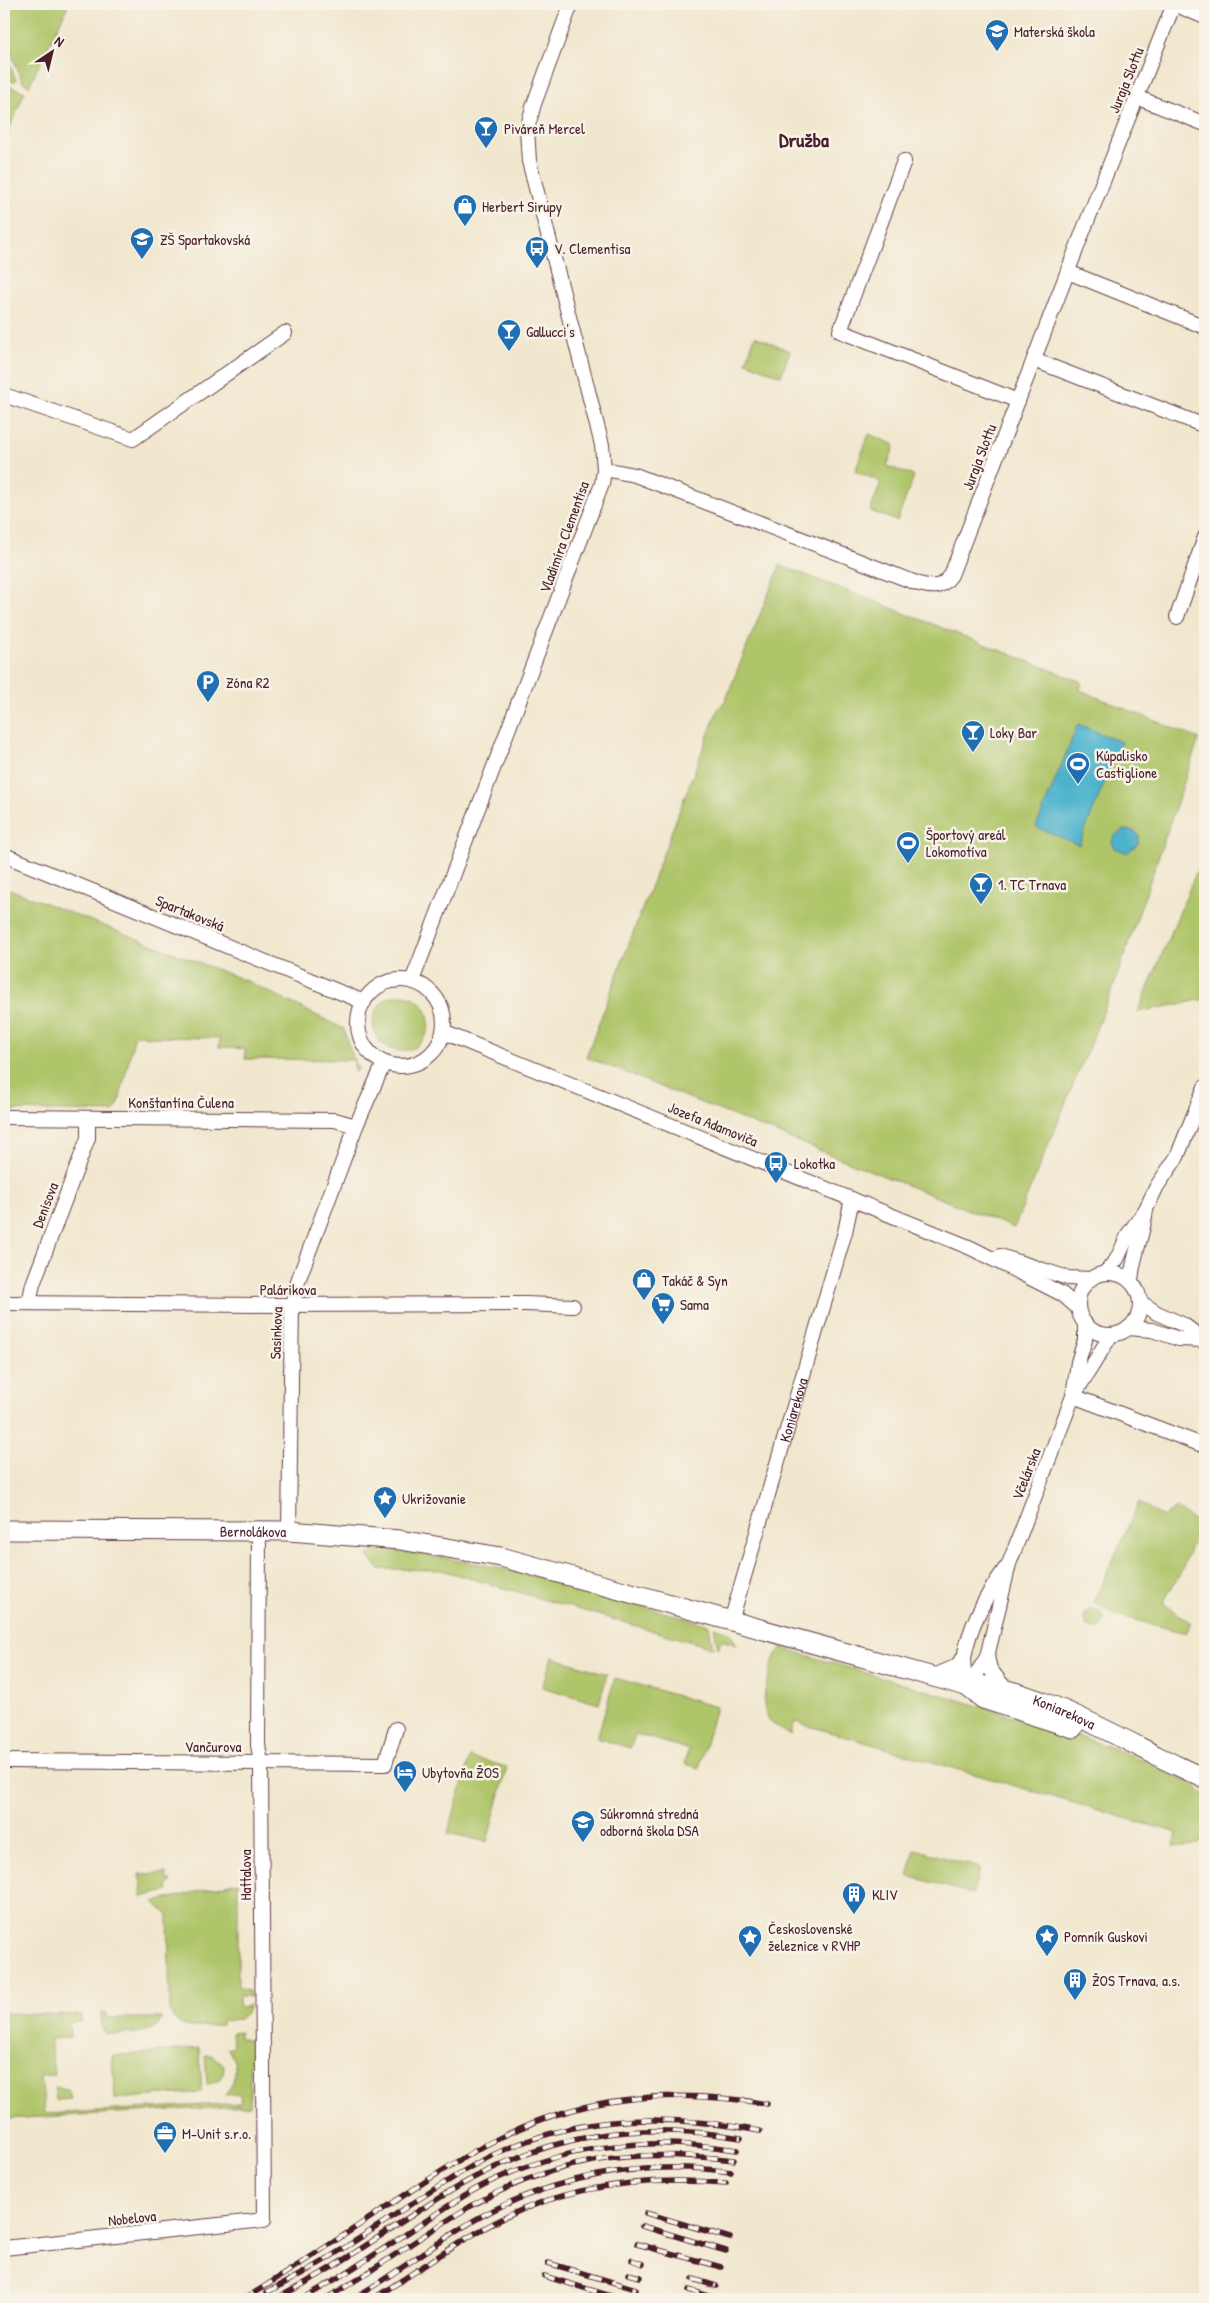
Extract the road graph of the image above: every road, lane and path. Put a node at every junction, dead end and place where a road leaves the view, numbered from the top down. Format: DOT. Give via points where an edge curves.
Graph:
graph roads {
  1 [pos="571,4"];
  2 [pos="1174,4"];
  3 [pos="1205,17"];
  4 [pos="1136,97"];
  5 [pos="1205,124"];
  6 [pos="904,161"];
  7 [pos="1068,272"];
  8 [pos="1205,327"];
  9 [pos="285,333"];
  10 [pos="1034,360"];
  11 [pos="4,395"];
  12 [pos="1018,401"];
  13 [pos="1205,426"];
  14 [pos="604,469"];
  15 [pos="1205,537"];
  16 [pos="1177,617"];
  17 [pos="4,855"];
  18 [pos="412,981"];
  19 [pos="364,1002"];
  20 [pos="443,1032"];
  21 [pos="384,1063"];
  22 [pos="1205,1088"];
  23 [pos="4,1118"];
  24 [pos="88,1118"];
  25 [pos="356,1126"];
  26 [pos="852,1199"];
  27 [pos="1146,1209"];
  28 [pos="971,1248"];
  29 [pos="1105,1273"];
  30 [pos="1090,1279"];
  31 [pos="1131,1282"];
  32 [pos="1140,1302"];
  33 [pos="4,1303"];
  34 [pos="29,1303"];
  35 [pos="292,1305"];
  36 [pos="573,1306"];
  37 [pos="1078,1308"];
  38 [pos="1084,1323"];
  39 [pos="1128,1328"];
  40 [pos="1110,1335"];
  41 [pos="1204,1340"];
  42 [pos="1073,1396"];
  43 [pos="1205,1446"];
  44 [pos="4,1530"];
  45 [pos="259,1531"];
  46 [pos="289,1531"];
  47 [pos="501,1557"];
  48 [pos="1009,1564"];
  49 [pos="731,1621"];
  50 [pos="987,1657"];
  51 [pos="963,1659"];
  52 [pos="934,1676"];
  53 [pos="966,1686"];
  54 [pos="1006,1691"];
  55 [pos="396,1729"];
  56 [pos="1157,1756"];
  57 [pos="4,1761"];
  58 [pos="261,1763"];
  59 [pos="1205,1779"];
  60 [pos="264,2220"];
  61 [pos="4,2248"];
  1 -- 14 [label="street, Vladimíra Clementisa" via="534,104 528,129 529,161 598,427"];
  2 -- 3 [label="street"];
  2 -- 4 [label="street, Juraja Slottu"];
  4 -- 5 [label="street"];
  4 -- 7 [label="street, Juraja Slottu"];
  6 -- 12 [label="street" via="840,331"];
  7 -- 8 [label="street"];
  7 -- 10 [label="street, Juraja Slottu"];
  9 -- 11 [label="street" via="133,438"];
  10 -- 12 [label="street, Juraja Slottu"];
  10 -- 13 [label="street"];
  12 -- 14 [label="street, Juraja Slottu" via="951,575 939,587 919,584 634,475"];
  14 -- 18 [label="street, Vladimíra Clementisa" via="598,493"];
  15 -- 16 [label="street"];
  17 -- 19 [label="street, Spartakovská"];
  18 -- 19 [label="street" via="389,981 372,990"];
  18 -- 20 [label="street" via="432,993 440,1003"];
  19 -- 21 [label="street" via="359,1016 361,1040"];
  20 -- 21 [label="street" via="431,1053 417,1063 400,1067"];
  20 -- 26 [label="street, Jozefa Adamoviča"];
  21 -- 25 [label="street, Sasinkova"];
  22 -- 27 [label="street" via="1182,1147"];
  23 -- 24 [label="street, Konštantína Čulena"];
  24 -- 25 [label="street, Konštantína Čulena" via="335,1120"];
  24 -- 34 [label="street, Denisova" via="88,1138 33,1284"];
  25 -- 35 [label="street, Sasinkova"];
  26 -- 28 [label="street, Jozefa Adamoviča"];
  26 -- 49 [label="street, Koniarekova"];
  27 -- 29 [label="street" via="1129,1233 1117,1259"];
  27 -- 31 [label="street"];
  28 -- 30 [label="street, Jozefa Adamoviča" via="1068,1278"];
  28 -- 37 [label="street, Jozefa Adamoviča" via="1062,1294"];
  29 -- 30 [label="street"];
  29 -- 31 [label="street" via="1122,1275"];
  30 -- 37 [label="street" via="1080,1292"];
  31 -- 32 [label="street" via="1138,1291"];
  32 -- 39 [label="street" via="1138,1314"];
  32 -- 41 [label="street" via="1157,1314 1184,1325"];
  33 -- 34 [label="street, Palárikova"];
  34 -- 35 [label="street, Palárikova"];
  35 -- 36 [label="street, Palárikova" via="496,1303"];
  35 -- 46 [label="street, Sasinkova"];
  37 -- 38 [label="street, Včelárska"];
  38 -- 40 [label="street" via="1094,1331"];
  38 -- 42 [label="street, Včelárska" via="1085,1340"];
  39 -- 40 [label="street"];
  39 -- 41 [label="street" via="1152,1330 1179,1339"];
  40 -- 42 [label="street, Včelárska"];
  42 -- 43 [label="street"];
  42 -- 48 [label="street, Včelárska"];
  44 -- 45 [label="street, Bernolákova"];
  45 -- 46 [label="street, Bernolákova"];
  45 -- 58 [label="street, Hattalova" via="258,1745"];
  46 -- 47 [label="street, Bernolákova" via="400,1540"];
  47 -- 49 [label="street, Koniarekova"];
  48 -- 50 [label="street, Včelárska"];
  48 -- 51 [label="street, Včelárska" via="991,1588"];
  49 -- 52 [label="street, Koniarekova"];
  50 -- 53 [label="street, Včelárska"];
  50 -- 54 [label="street" via="990,1670"];
  51 -- 52 [label="street" via="955,1667"];
  51 -- 53 [label="street, Včelárska"];
  52 -- 53 [label="street, Koniarekova"];
  53 -- 54 [label="street, Koniarekova" via="987,1685"];
  53 -- 56 [label="street, Koniarekova" via="983,1699"];
  54 -- 56 [label="street, Koniarekova" via="1118,1734"];
  55 -- 58 [label="street, Vančurova" via="385,1764"];
  56 -- 59 [label="street, Koniarekova"];
  57 -- 58 [label="street, Vančurova"];
  58 -- 60 [label="street, Hattalova"];
  60 -- 61 [label="street, Nobelova"];
}
